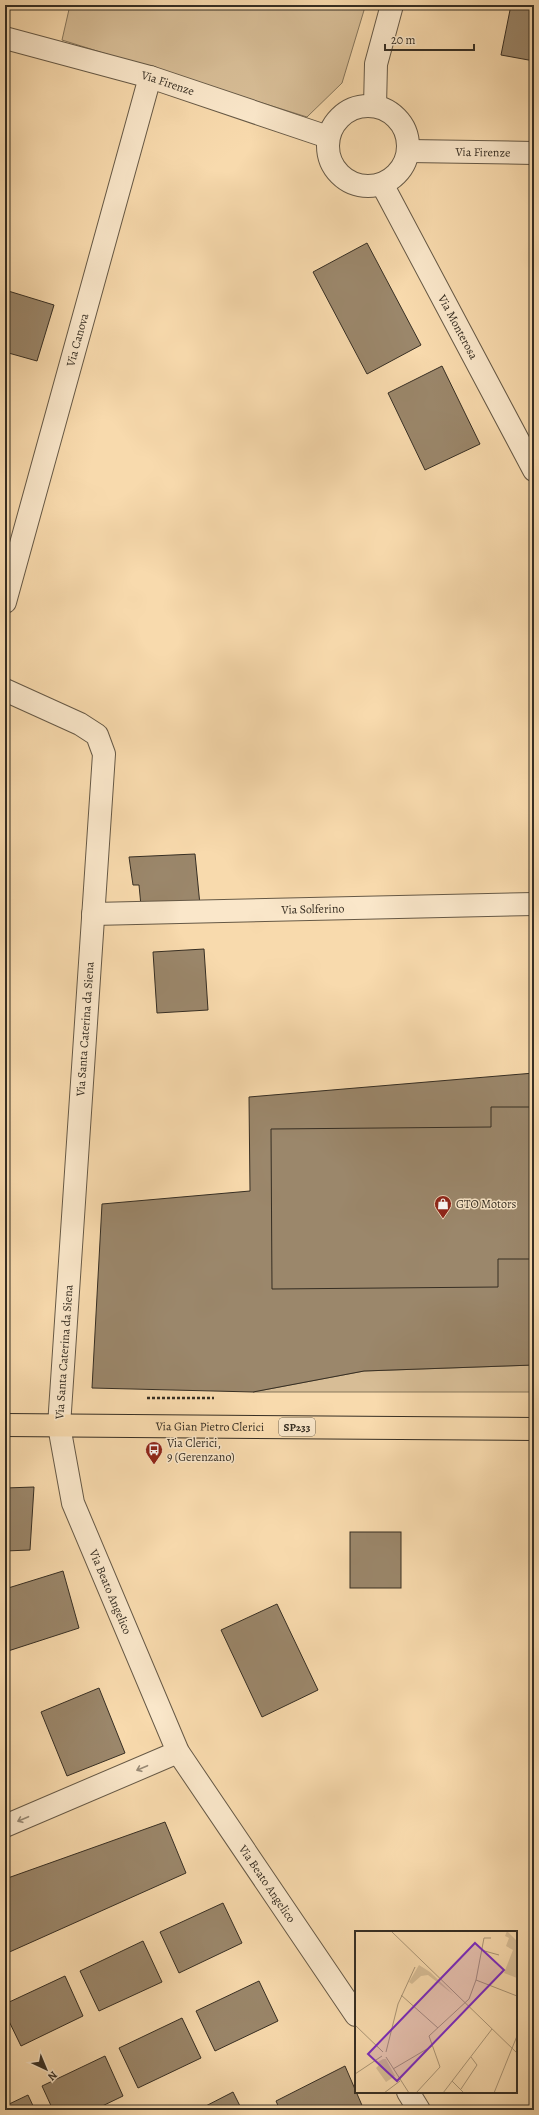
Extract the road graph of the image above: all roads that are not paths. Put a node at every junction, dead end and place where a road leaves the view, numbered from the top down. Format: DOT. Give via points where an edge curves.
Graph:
graph roads {
  1 [pos="392,5"];
  2 [pos="5,38"];
  3 [pos="150,77"];
  4 [pos="375,106"];
  5 [pos="328,137"];
  6 [pos="409,151"];
  7 [pos="534,153"];
  8 [pos="382,184"];
  9 [pos="534,470"];
  10 [pos="5,602"];
  11 [pos="5,690"];
  12 [pos="534,904"];
  13 [pos="93,914"];
  14 [pos="5,1426"];
  15 [pos="60,1426"];
  16 [pos="534,1429"];
  17 [pos="178,1752"];
  18 [pos="5,1826"];
  19 [pos="355,2014"];
  1 -- 4 [label="street" via="376,64"];
  2 -- 3 [label="street, Via Firenze"];
  3 -- 5 [label="street, Via Firenze"];
  3 -- 10 [label="street, Via Canova"];
  4 -- 5 [label="street" via="363,105 351,109 341,116"];
  4 -- 6 [label="street" via="387,109 401,122 408,138"];
  5 -- 8 [label="street" via="330,161 346,180 358,185"];
  6 -- 7 [label="street, Via Firenze"];
  6 -- 8 [label="street" via="400,171"];
  8 -- 9 [label="street, Via Monterosa"];
  11 -- 13 [label="street, Via Santa Caterina da Siena" via="80,724 97,735 104,754"];
  12 -- 13 [label="street, Via Solferino"];
  13 -- 15 [label="street, Via Santa Caterina da Siena"];
  14 -- 15 [label="main road, Via Gian Pietro Clerici / SP233"];
  15 -- 16 [label="main road, Via Gian Pietro Clerici / SP233"];
  15 -- 17 [label="street, Via Beato Angelico" via="73,1503"];
  17 -- 18 [label="street, one-way"];
  17 -- 19 [label="street, Via Beato Angelico"];
}
